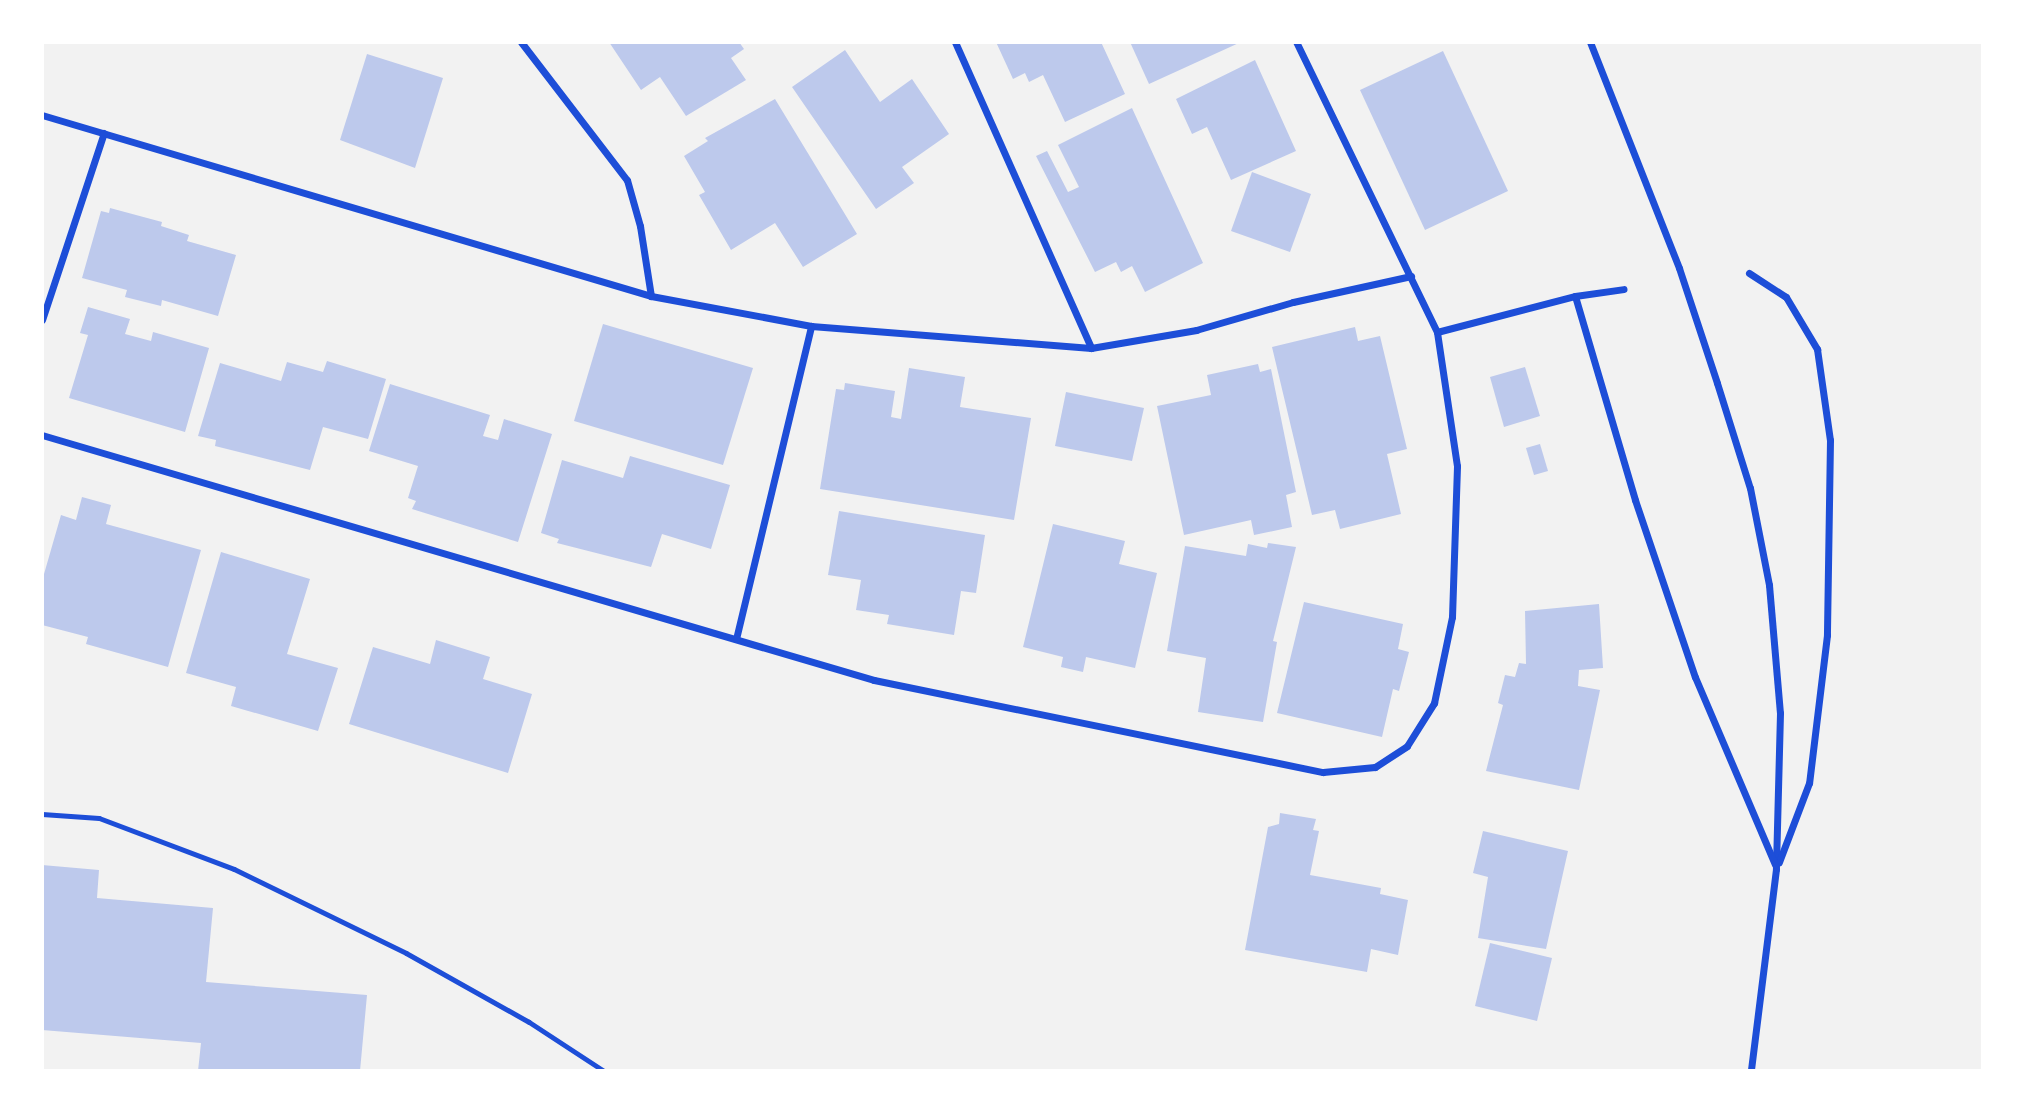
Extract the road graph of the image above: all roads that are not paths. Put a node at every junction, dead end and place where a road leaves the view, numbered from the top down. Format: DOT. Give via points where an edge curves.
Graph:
graph roads {
  1 [pos="521,42"];
  2 [pos="955,42"];
  3 [pos="1296,42"];
  4 [pos="1590,42"];
  5 [pos="42,115"];
  6 [pos="104,133"];
  7 [pos="1749,273"];
  8 [pos="1411,276"];
  9 [pos="1623,289"];
  10 [pos="651,296"];
  11 [pos="1575,296"];
  12 [pos="42,320"];
  13 [pos="811,326"];
  14 [pos="1437,332"];
  15 [pos="1091,348"];
  16 [pos="42,435"];
  17 [pos="736,639"];
  18 [pos="42,814"];
  19 [pos="1776,869"];
  20 [pos="604,1071"];
  21 [pos="1751,1071"];
  1 -- 10 [label="street" via="627,180"];
  2 -- 15 [label="street"];
  3 -- 8 [label="street"];
  4 -- 19 [label="street" via="1679,268 1750,488 1769,585 1780,713"];
  5 -- 6 [label="street"];
  6 -- 10 [label="street"];
  6 -- 12 [label="street"];
  7 -- 19 [label="street" via="1786,297 1817,349 1830,440 1828,635 1809,783"];
  8 -- 14 [label="street"];
  8 -- 15 [label="street" via="1293,302 1196,330"];
  9 -- 11 [label="street"];
  10 -- 13 [label="street"];
  11 -- 14 [label="street"];
  11 -- 19 [label="street" via="1635,500 1695,677"];
  13 -- 15 [label="street"];
  13 -- 17 [label="street"];
  14 -- 17 [label="street" via="1457,466 1452,617 1434,703 1406,746 1375,767 1324,772 1296,767 874,680"];
  16 -- 17 [label="street"];
  18 -- 20 [label="lane" via="99,818 234,869 406,953 529,1022"];
  19 -- 21 [label="street"];
}
